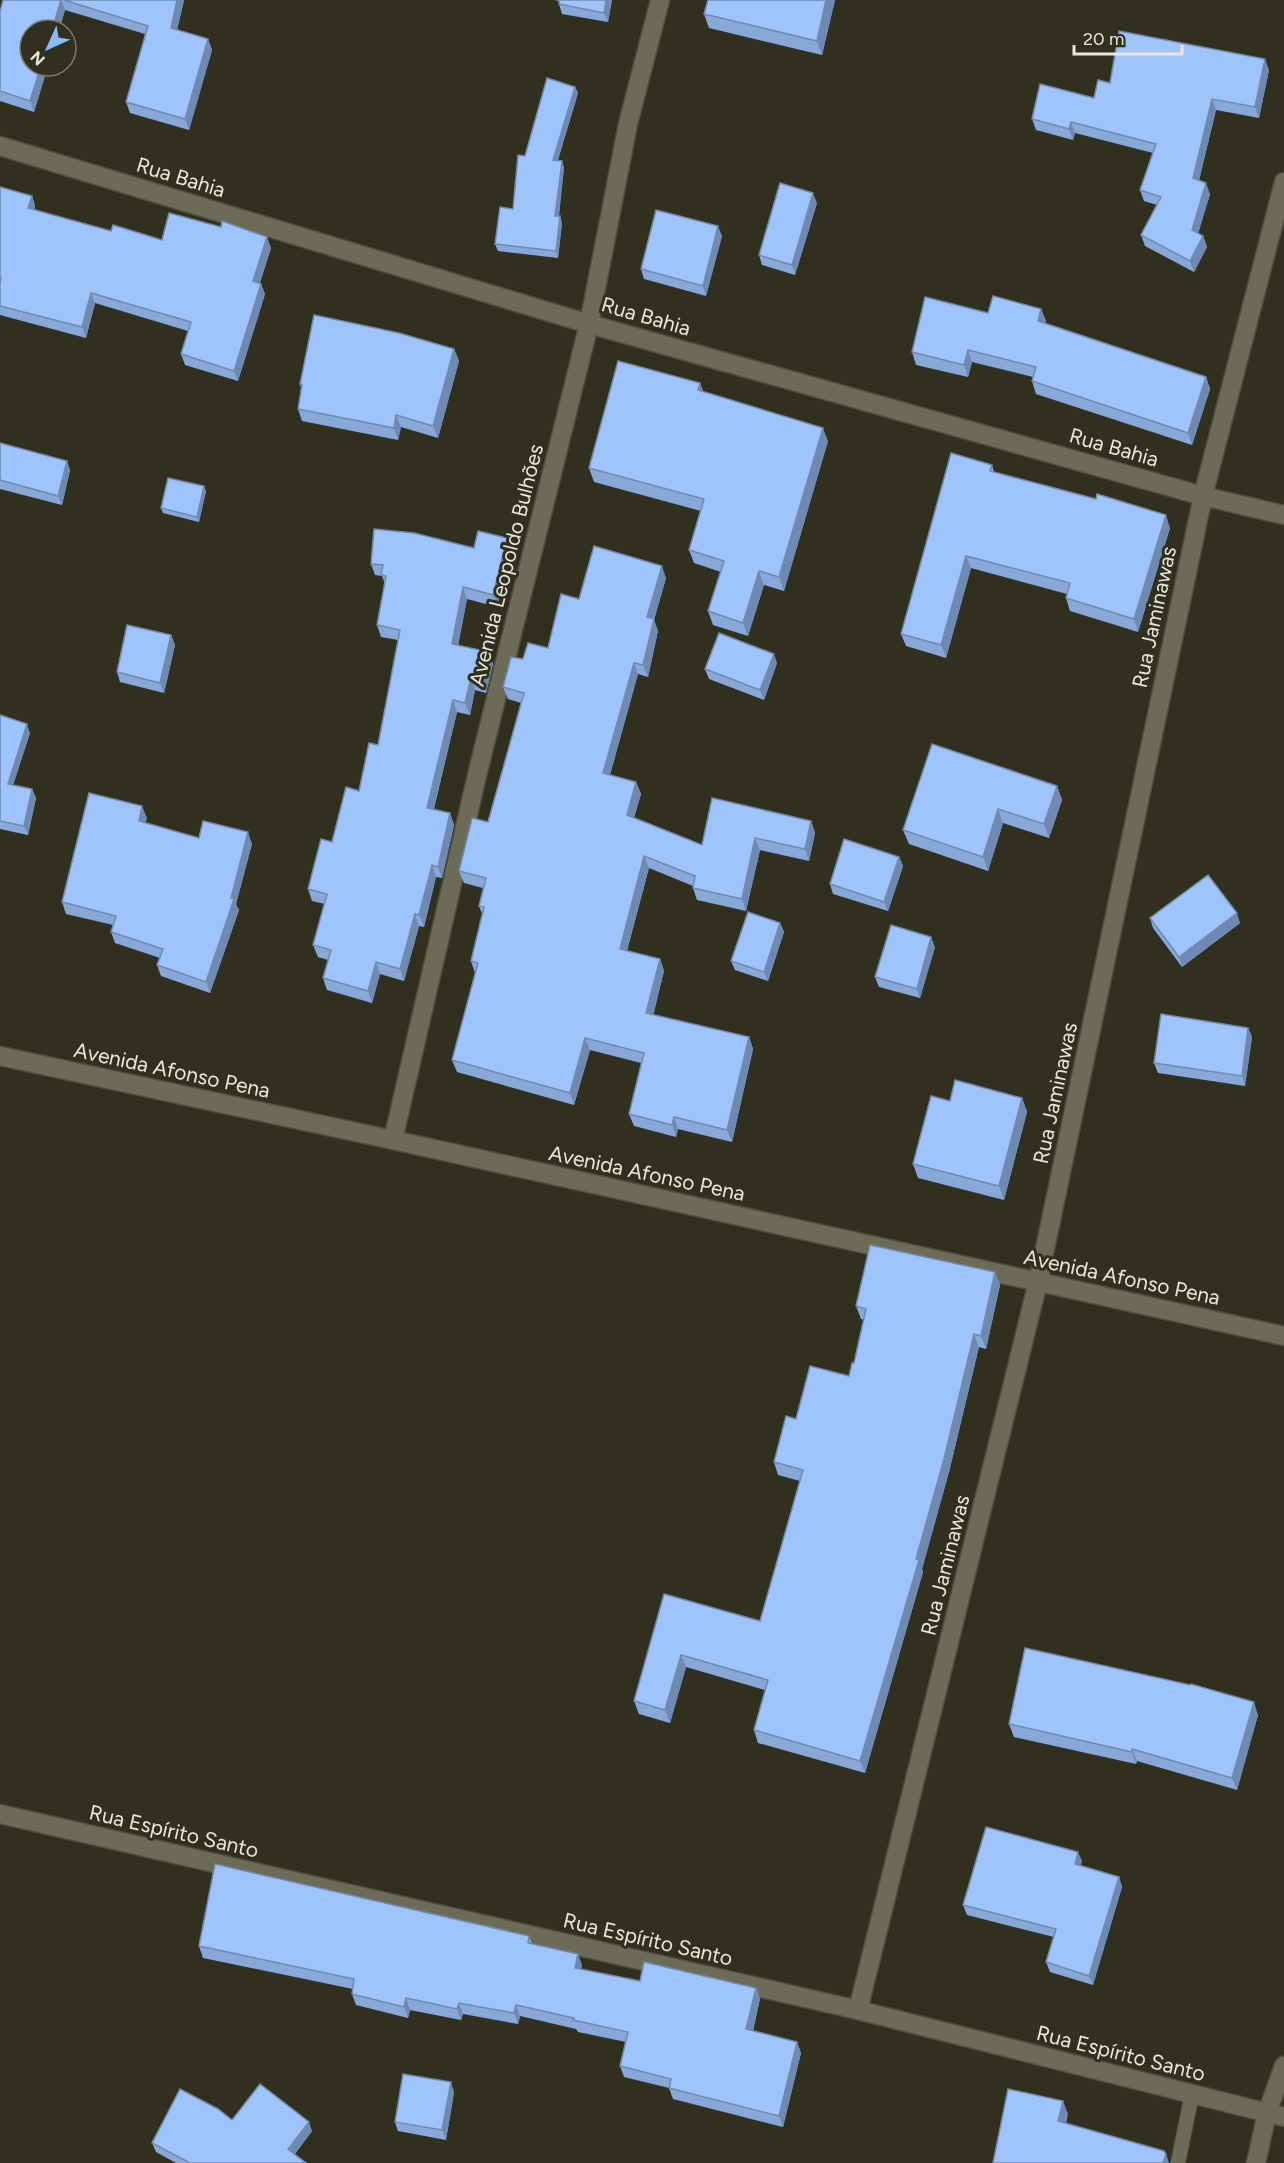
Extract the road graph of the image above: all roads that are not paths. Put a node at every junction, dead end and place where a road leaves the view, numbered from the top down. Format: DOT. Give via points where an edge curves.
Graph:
graph roads {
  1 [pos="660,0"];
  2 [pos="0,146"];
  3 [pos="1284,182"];
  4 [pos="589,324"];
  5 [pos="1203,496"];
  6 [pos="1284,514"];
  7 [pos="0,1056"];
  8 [pos="393,1140"];
  9 [pos="1038,1282"];
  10 [pos="1284,1336"];
  11 [pos="0,1814"];
  12 [pos="858,2010"];
  13 [pos="1284,2066"];
  14 [pos="1192,2094"];
  15 [pos="1276,2115"];
  16 [pos="1178,2163"];
  17 [pos="1256,2163"];
  1 -- 4 [label="street, Avenida Leopoldo Bulhões" via="628,124"];
  2 -- 4 [label="street, Rua Bahia"];
  3 -- 5 [label="street, Rua Jaminawas"];
  4 -- 5 [label="street, Rua Bahia"];
  4 -- 8 [label="street, Avenida Leopoldo Bulhões" via="478,771"];
  5 -- 6 [label="street, Rua Bahia"];
  5 -- 9 [label="street, Rua Jaminawas"];
  7 -- 8 [label="street, Avenida Afonso Pena"];
  8 -- 9 [label="street, Avenida Afonso Pena"];
  9 -- 10 [label="street, Avenida Afonso Pena"];
  9 -- 12 [label="street, Rua Jaminawas"];
  11 -- 12 [label="street, Rua Espírito Santo"];
  12 -- 14 [label="street, Rua Espírito Santo"];
  13 -- 15 [label="street"];
  14 -- 15 [label="street, Rua Espírito Santo"];
  14 -- 16 [label="lane"];
  15 -- 17 [label="street"];
}
